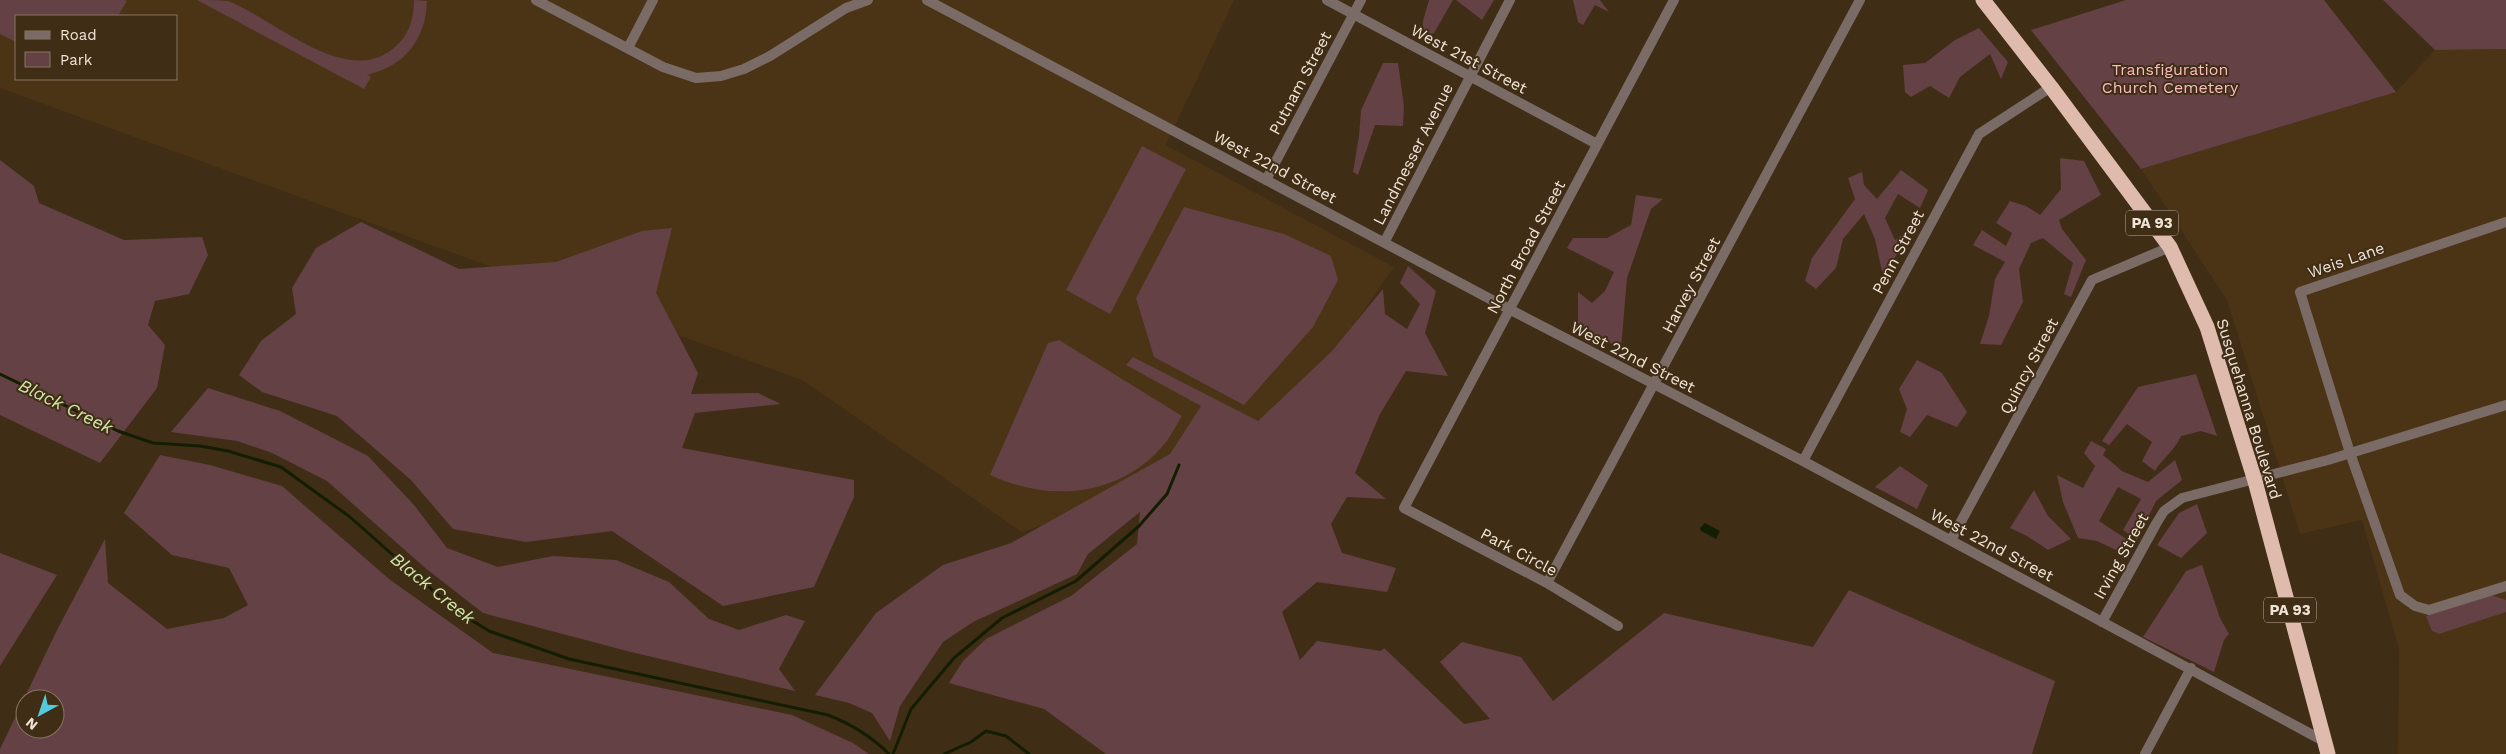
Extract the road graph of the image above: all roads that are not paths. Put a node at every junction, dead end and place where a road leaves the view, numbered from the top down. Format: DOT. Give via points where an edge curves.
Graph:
graph roads {
  1 [pos="536,0"];
  2 [pos="652,0"];
  3 [pos="868,0"];
  4 [pos="927,0"];
  5 [pos="1327,0"];
  6 [pos="1361,0"];
  7 [pos="1510,0"];
  8 [pos="1674,0"];
  9 [pos="1860,0"];
  10 [pos="1983,0"];
  11 [pos="1354,14"];
  12 [pos="628,48"];
  13 [pos="1469,76"];
  14 [pos="2051,87"];
  15 [pos="1597,144"];
  16 [pos="1266,180"];
  17 [pos="2506,222"];
  18 [pos="1385,242"];
  19 [pos="2170,247"];
  20 [pos="1509,309"];
  21 [pos="1655,385"];
  22 [pos="2506,405"];
  23 [pos="2350,453"];
  24 [pos="1803,461"];
  25 [pos="2255,481"];
  26 [pos="1404,508"];
  27 [pos="1951,540"];
  28 [pos="1547,583"];
  29 [pos="2506,586"];
  30 [pos="2102,622"];
  31 [pos="1618,626"];
  32 [pos="2191,668"];
  33 [pos="2328,749"];
  34 [pos="2145,754"];
  1 -- 12 [label="street"];
  2 -- 12 [label="street"];
  3 -- 12 [label="street" via="846,8 770,56 721,76 696,78 663,67"];
  4 -- 16 [label="street, West 22nd Street"];
  5 -- 11 [label="street, West 21st Street"];
  6 -- 11 [label="street, Putnam Street"];
  7 -- 13 [label="street, Landmesser Avenue"];
  8 -- 15 [label="street, North Broad Street"];
  9 -- 21 [label="street, Harvey Street"];
  10 -- 14 [label="highway, Susquehanna Boulevard / PA 93"];
  11 -- 13 [label="street, West 21st Street"];
  11 -- 16 [label="street, Putnam Street"];
  13 -- 15 [label="street, West 21st Street"];
  13 -- 18 [label="street, Landmesser Avenue"];
  14 -- 19 [label="highway, Susquehanna Boulevard / PA 93"];
  14 -- 24 [label="street, Penn Street" via="1979,134"];
  15 -- 20 [label="street, North Broad Street"];
  16 -- 18 [label="street, West 22nd Street"];
  17 -- 23 [label="street, Weis Lane" via="2300,292"];
  18 -- 20 [label="street, West 22nd Street"];
  19 -- 25 [label="highway, Susquehanna Boulevard / PA 93" via="2207,327"];
  19 -- 27 [label="street, Quincy Street" via="2092,280"];
  20 -- 21 [label="street, West 22nd Street"];
  20 -- 26 [label="street, North Broad Street"];
  21 -- 24 [label="street, West 22nd Street"];
  21 -- 28 [label="street, Harvey Street"];
  22 -- 23 [label="street"];
  23 -- 25 [label="street"];
  23 -- 29 [label="street, Weis Lane" via="2400,595 2415,606 2429,610"];
  24 -- 27 [label="street, West 22nd Street"];
  25 -- 30 [label="street, Irving Street" via="2190,496 2169,506"];
  25 -- 33 [label="highway, Susquehanna Boulevard / PA 93"];
  26 -- 28 [label="street, Park Circle"];
  27 -- 30 [label="street, West 22nd Street"];
  28 -- 31 [label="street, Park Circle"];
  30 -- 32 [label="street, West 22nd Street"];
  32 -- 33 [label="street, West 22nd Street" via="2318,738"];
  32 -- 34 [label="street"];
}
